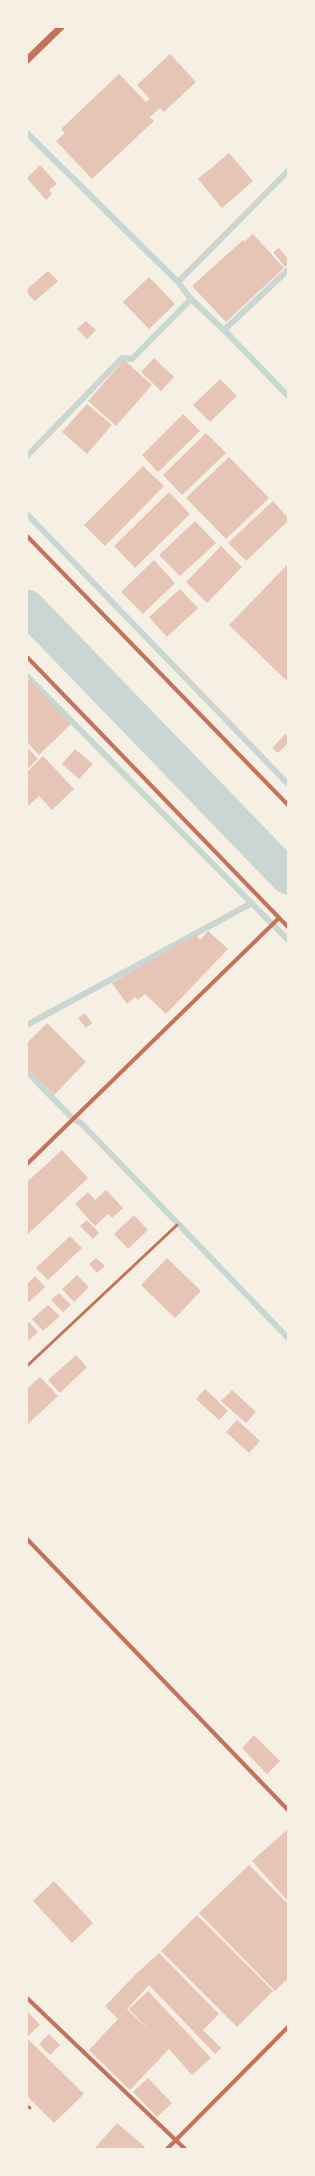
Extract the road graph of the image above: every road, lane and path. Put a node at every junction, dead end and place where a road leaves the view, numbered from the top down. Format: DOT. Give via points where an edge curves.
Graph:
graph roads {
  1 [pos="61,27"];
  2 [pos="27,60"];
  3 [pos="27,536"];
  4 [pos="27,657"];
  5 [pos="288,805"];
  6 [pos="279,918"];
  7 [pos="288,927"];
  8 [pos="27,1164"];
  9 [pos="177,1225"];
  10 [pos="27,1366"];
  11 [pos="27,1540"];
  12 [pos="288,1810"];
  13 [pos="27,1998"];
  14 [pos="288,2027"];
  15 [pos="176,2140"];
  16 [pos="167,2149"];
  17 [pos="185,2149"];
  1 -- 2 [label="street"];
  3 -- 5 [label="street"];
  4 -- 6 [label="street"];
  6 -- 7 [label="street"];
  6 -- 8 [label="street"];
  9 -- 10 [label="lane"];
  11 -- 12 [label="street"];
  13 -- 15 [label="street"];
  14 -- 15 [label="street"];
  15 -- 16 [label="street"];
  15 -- 17 [label="street"];
}
